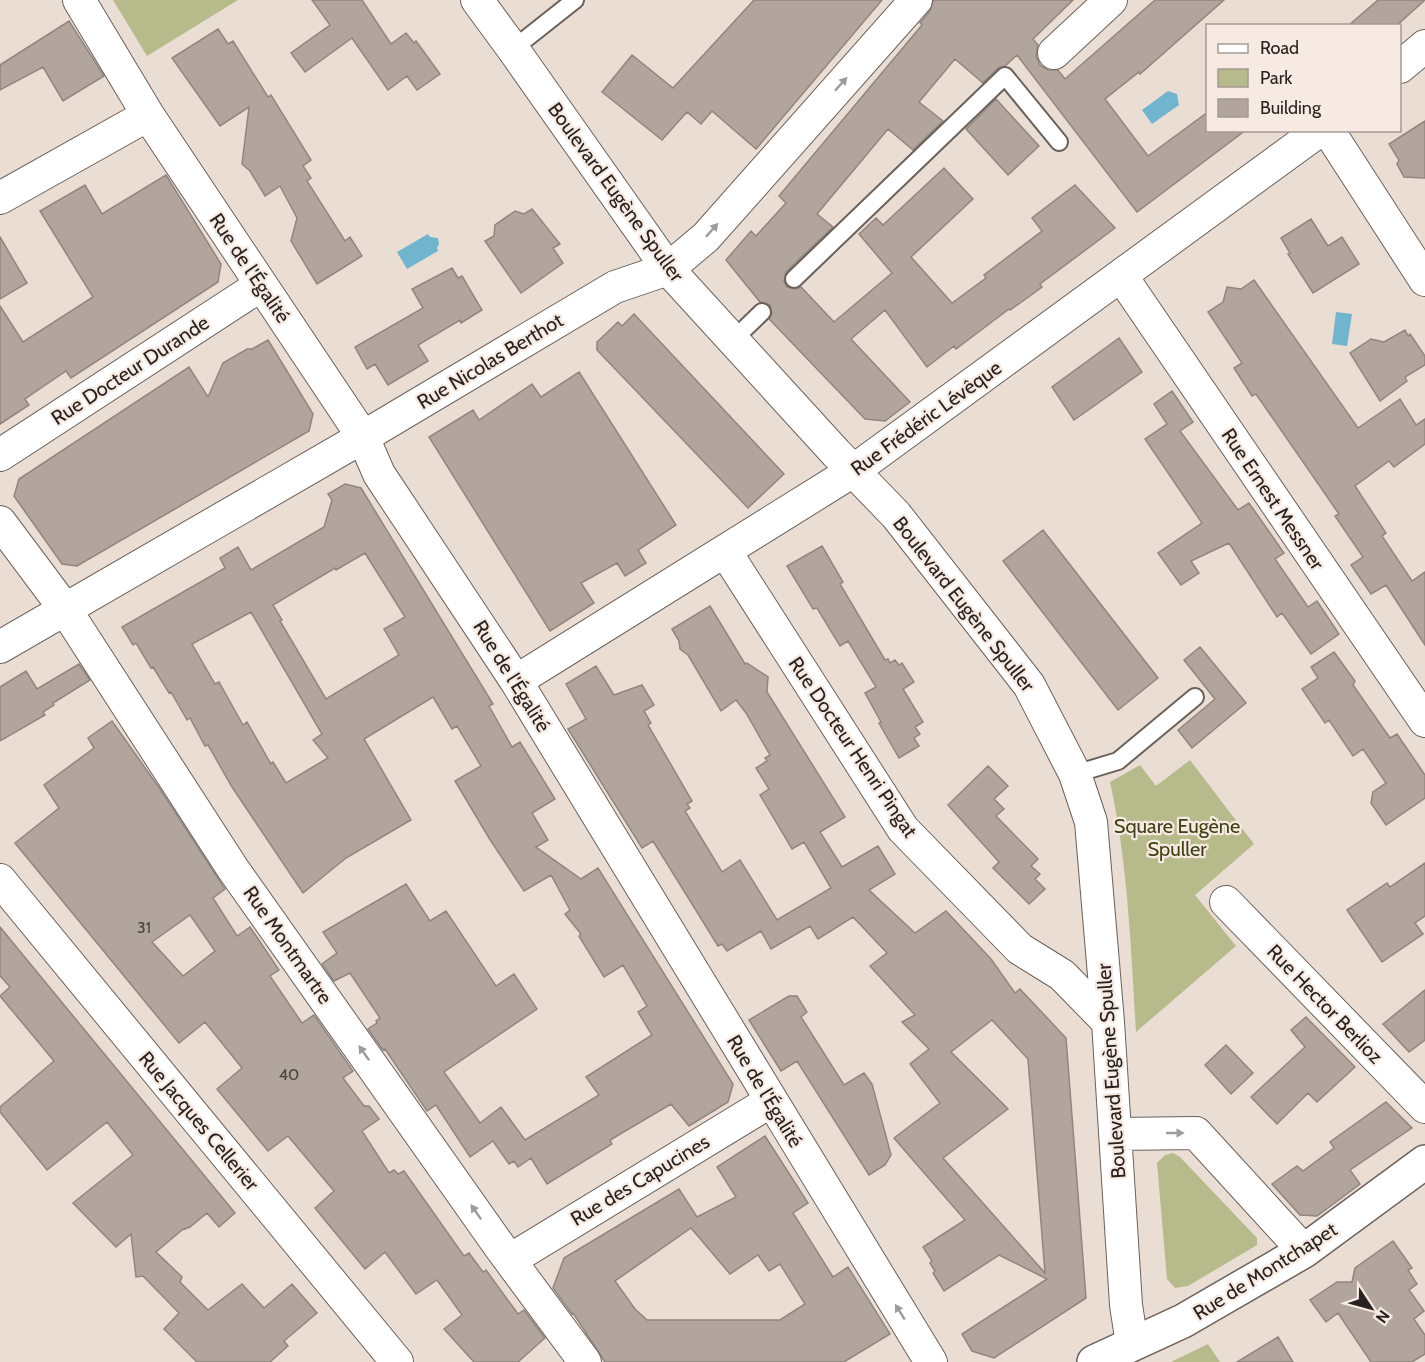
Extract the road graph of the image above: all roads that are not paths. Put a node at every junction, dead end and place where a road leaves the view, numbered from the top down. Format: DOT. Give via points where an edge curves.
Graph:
graph roads {
  1 [pos="79,0"];
  2 [pos="477,0"];
  3 [pos="575,0"];
  4 [pos="916,0"];
  5 [pos="1111,0"];
  6 [pos="1425,46"];
  7 [pos="513,49"];
  8 [pos="1054,53"];
  9 [pos="1401,66"];
  10 [pos="148,114"];
  11 [pos="1317,132"];
  12 [pos="1329,132"];
  13 [pos="1059,142"];
  14 [pos="0,198"];
  15 [pos="668,269"];
  16 [pos="1122,277"];
  17 [pos="794,279"];
  18 [pos="1425,280"];
  19 [pos="261,285"];
  20 [pos="762,312"];
  21 [pos="733,340"];
  22 [pos="363,437"];
  23 [pos="0,455"];
  24 [pos="854,471"];
  25 [pos="0,522"];
  26 [pos="725,551"];
  27 [pos="65,609"];
  28 [pos="0,647"];
  29 [pos="516,681"];
  30 [pos="1195,697"];
  31 [pos="1425,721"];
  32 [pos="1075,774"];
  33 [pos="2,887"];
  34 [pos="1226,902"];
  35 [pos="1108,1022"];
  36 [pos="771,1101"];
  37 [pos="1425,1107"];
  38 [pos="1116,1134"];
  39 [pos="1425,1162"];
  40 [pos="1304,1251"];
  41 [pos="510,1260"];
  42 [pos="1132,1344"];
  43 [pos="397,1362"];
  44 [pos="585,1362"];
  45 [pos="931,1362"];
  46 [pos="1094,1362"];
  1 -- 10 [label="street, Rue de l'Égalité"];
  2 -- 7 [label="street, Boulevard Eugène Spuller"];
  3 -- 7 [label="lane"];
  15 -- 4 [label="street, Rue Nicolas Berthot, one-way" via="706,237"];
  5 -- 8 [label="street"];
  6 -- 9 [label="street"];
  7 -- 15 [label="street, Boulevard Eugène Spuller"];
  10 -- 14 [label="street"];
  10 -- 19 [label="street, Rue de l'Égalité"];
  11 -- 16 [label="street, Rue Frédéric Lévêque"];
  12 -- 18 [label="street"];
  13 -- 17 [label="lane" via="1005,76"];
  15 -- 21 [label="street, Boulevard Eugène Spuller"];
  15 -- 22 [label="street, Rue Nicolas Berthot" via="615,286"];
  16 -- 24 [label="street, Rue Frédéric Lévêque"];
  16 -- 31 [label="street, Rue Ernest Messner"];
  19 -- 22 [label="street, Rue de l'Égalité"];
  19 -- 23 [label="street, Rue Docteur Durande"];
  20 -- 21 [label="lane"];
  21 -- 24 [label="street, Boulevard Eugène Spuller"];
  22 -- 27 [label="street, Rue Nicolas Berthot"];
  22 -- 29 [label="street, Rue de l'Égalité" via="379,474"];
  24 -- 26 [label="street, Rue Frédéric Lévêque"];
  24 -- 32 [label="street, Boulevard Eugène Spuller" via="896,515 1029,685"];
  25 -- 27 [label="street, Rue Montmartre"];
  26 -- 29 [label="street, Rue Frédéric Lévêque"];
  26 -- 35 [label="street, Rue Docteur Henri Pingat" via="903,829 1020,949 1062,975"];
  27 -- 28 [label="street, Rue Nicolas Berthot"];
  41 -- 27 [label="street, Rue Montmartre, one-way" via="233,868"];
  29 -- 36 [label="street, Rue de l'Égalité"];
  30 -- 32 [label="lane" via="1118,761"];
  32 -- 35 [label="street, Boulevard Eugène Spuller" via="1091,822"];
  33 -- 43 [label="street, Rue Jacques Cellerier"];
  34 -- 37 [label="street, Rue Hector Berlioz"];
  35 -- 38 [label="street, Boulevard Eugène Spuller"];
  36 -- 41 [label="street, Rue des Capucines"];
  45 -- 36 [label="street, Rue de l'Égalité, one-way"];
  38 -- 40 [label="street, one-way" via="1196,1133"];
  38 -- 42 [label="street, Boulevard Eugène Spuller" via="1125,1305"];
  39 -- 40 [label="street, Rue de Montchapet"];
  40 -- 42 [label="street, Rue de Montchapet" via="1183,1321"];
  41 -- 44 [label="street, Rue Montmartre"];
  42 -- 46 [label="street, Rue de Montchapet"];
}
